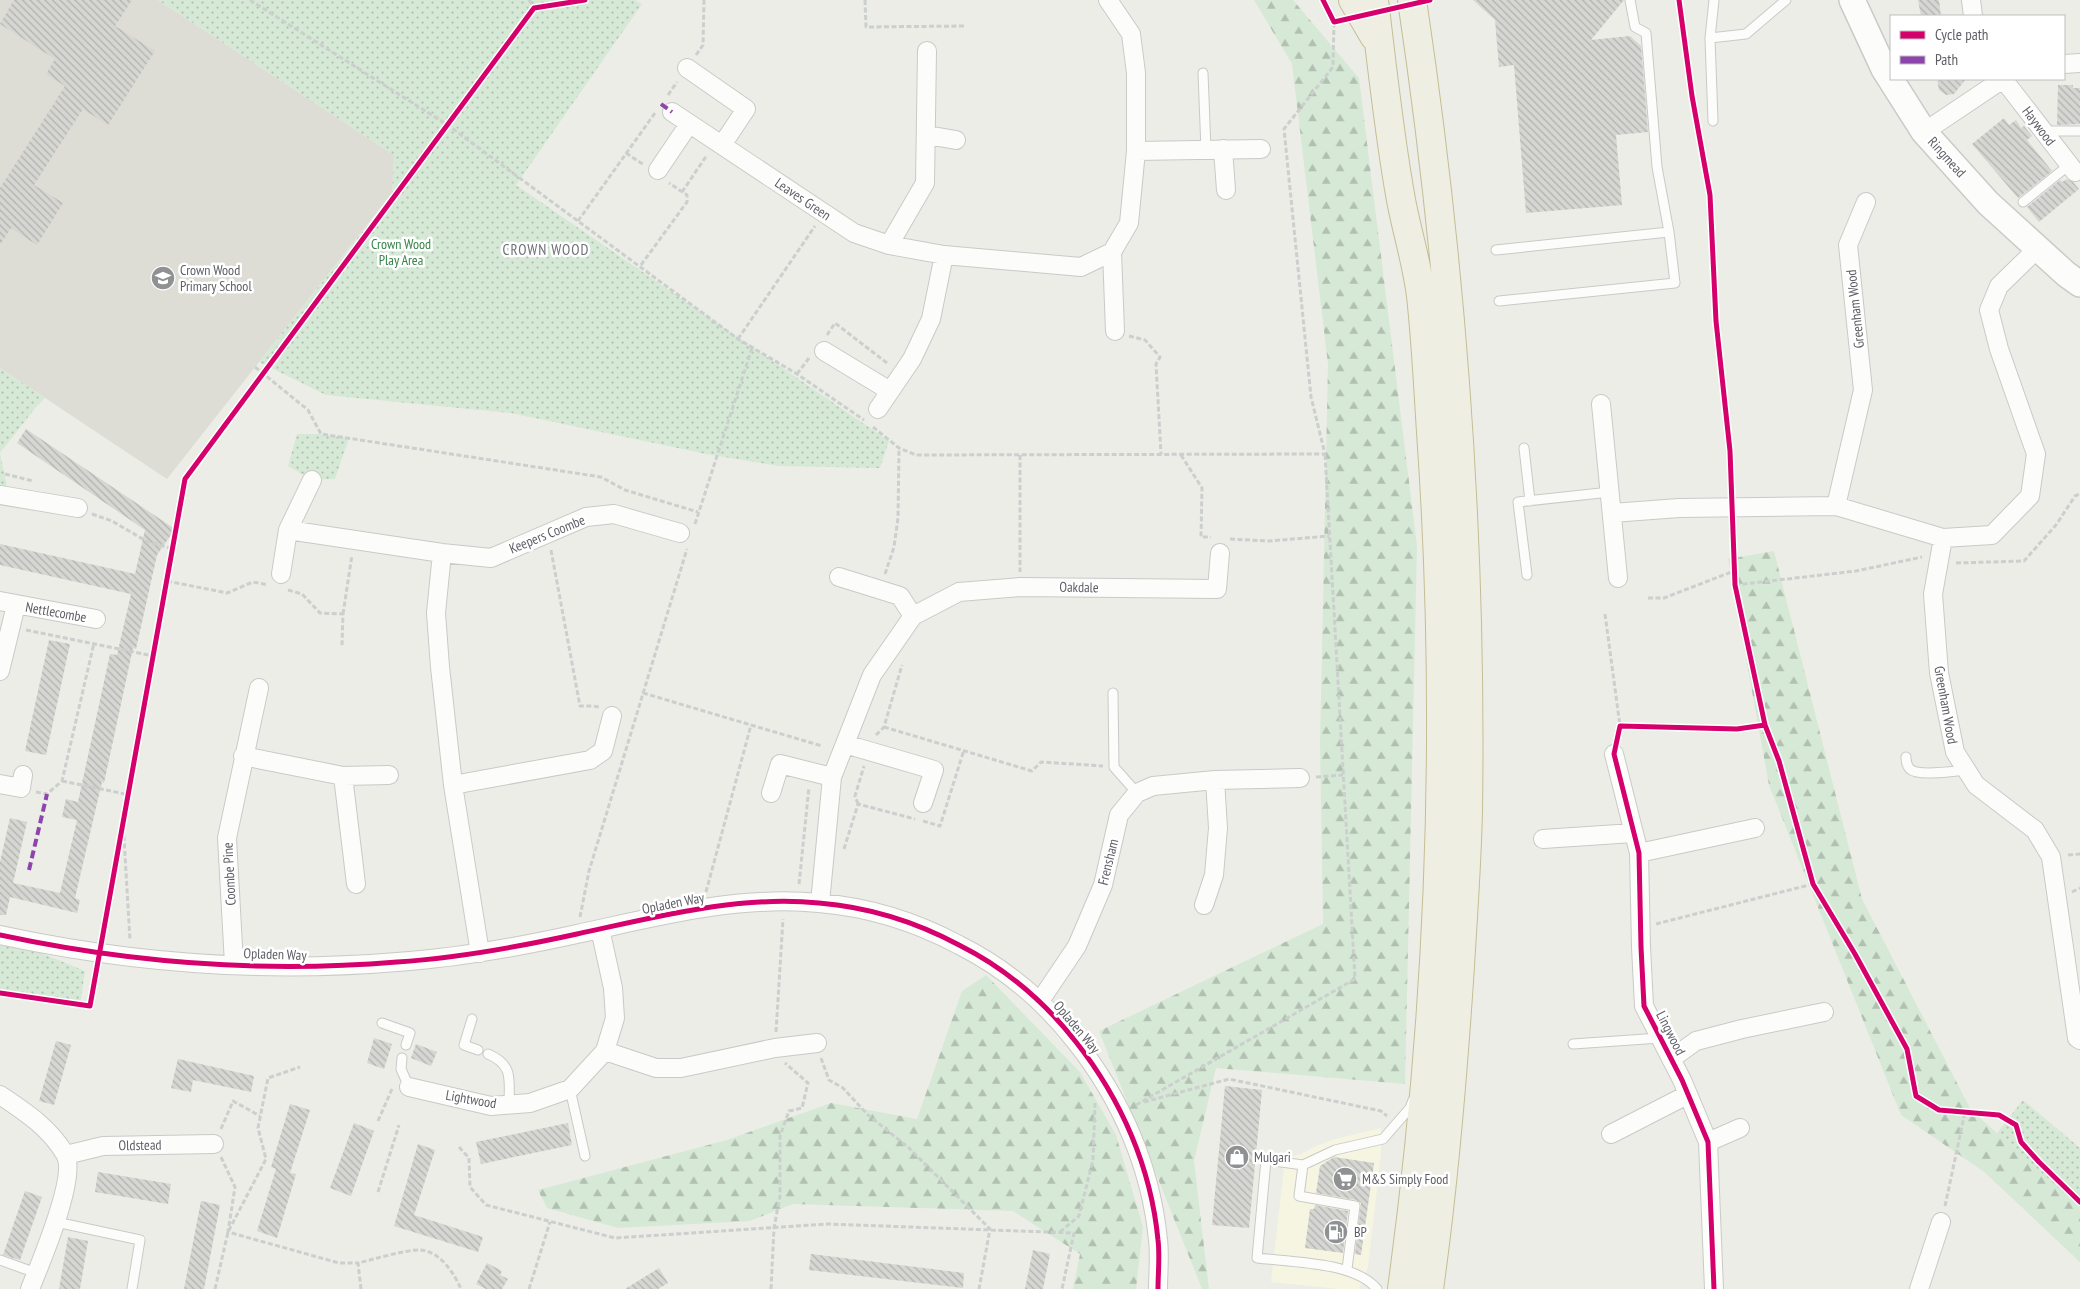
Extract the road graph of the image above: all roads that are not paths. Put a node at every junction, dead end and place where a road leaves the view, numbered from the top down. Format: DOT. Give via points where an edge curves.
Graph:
graph roads {
  1 [pos="1108,0"];
  2 [pos="1374,0"];
  3 [pos="1412,0"];
  4 [pos="1630,0"];
  5 [pos="1714,0"];
  6 [pos="1786,0"];
  7 [pos="1852,0"];
  8 [pos="1971,0"];
  9 [pos="1348,10"];
  10 [pos="1973,15"];
  11 [pos="1710,38"];
  12 [pos="1380,46"];
  13 [pos="927,50"];
  14 [pos="2080,63"];
  15 [pos="2065,64"];
  16 [pos="687,68"];
  17 [pos="1202,73"];
  18 [pos="1890,78"];
  19 [pos="1891,80"];
  20 [pos="2002,80"];
  21 [pos="2004,80"];
  22 [pos="665,107"];
  23 [pos="1713,121"];
  24 [pos="689,124"];
  25 [pos="2043,131"];
  26 [pos="2080,131"];
  27 [pos="1924,132"];
  28 [pos="927,135"];
  29 [pos="956,140"];
  30 [pos="719,143"];
  31 [pos="1261,148"];
  32 [pos="1214,149"];
  33 [pos="1136,151"];
  34 [pos="2072,168"];
  35 [pos="656,172"];
  36 [pos="1226,190"];
  37 [pos="1866,202"];
  38 [pos="2023,202"];
  39 [pos="1669,232"];
  40 [pos="889,245"];
  41 [pos="2037,248"];
  42 [pos="1496,250"];
  43 [pos="1112,252"];
  44 [pos="944,255"];
  45 [pos="2080,284"];
  46 [pos="1499,301"];
  47 [pos="1114,331"];
  48 [pos="824,351"];
  49 [pos="890,391"];
  50 [pos="1601,404"];
  51 [pos="878,409"];
  52 [pos="1524,448"];
  53 [pos="312,480"];
  54 [pos="1610,492"];
  55 [pos="0,494"];
  56 [pos="1530,501"];
  57 [pos="1836,506"];
  58 [pos="78,508"];
  59 [pos="1612,513"];
  60 [pos="288,530"];
  61 [pos="687,536"];
  62 [pos="1943,538"];
  63 [pos="442,553"];
  64 [pos="1220,554"];
  65 [pos="1527,575"];
  66 [pos="839,577"];
  67 [pos="1618,578"];
  68 [pos="279,583"];
  69 [pos="8,603"];
  70 [pos="913,616"];
  71 [pos="96,619"];
  72 [pos="0,670"];
  73 [pos="259,688"];
  74 [pos="1113,693"];
  75 [pos="606,712"];
  76 [pos="845,744"];
  77 [pos="1614,754"];
  78 [pos="243,756"];
  79 [pos="1906,758"];
  80 [pos="1967,770"];
  81 [pos="343,776"];
  82 [pos="389,776"];
  83 [pos="832,777"];
  84 [pos="1300,778"];
  85 [pos="1214,780"];
  86 [pos="22,782"];
  87 [pos="0,784"];
  88 [pos="453,785"];
  89 [pos="771,793"];
  90 [pos="1137,793"];
  91 [pos="924,803"];
  92 [pos="1755,828"];
  93 [pos="1633,833"];
  94 [pos="1543,839"];
  95 [pos="1639,853"];
  96 [pos="356,884"];
  97 [pos="820,902"];
  98 [pos="1204,906"];
  99 [pos="600,929"];
  100 [pos="0,935"];
  101 [pos="480,953"];
  102 [pos="234,964"];
  103 [pos="1040,1000"];
  104 [pos="1824,1012"];
  105 [pos="472,1019"];
  106 [pos="382,1023"];
  107 [pos="1660,1038"];
  108 [pos="2080,1040"];
  109 [pos="817,1043"];
  110 [pos="1573,1044"];
  111 [pos="406,1045"];
  112 [pos="478,1050"];
  113 [pos="605,1051"];
  114 [pos="488,1054"];
  115 [pos="402,1058"];
  116 [pos="1671,1059"];
  117 [pos="1427,1066"];
  118 [pos="409,1087"];
  119 [pos="570,1089"];
  120 [pos="0,1095"];
  121 [pos="1687,1095"];
  122 [pos="509,1104"];
  123 [pos="1740,1128"];
  124 [pos="1611,1134"];
  125 [pos="1708,1142"];
  126 [pos="214,1144"];
  127 [pos="66,1156"];
  128 [pos="585,1156"];
  129 [pos="1303,1165"];
  130 [pos="56,1222"];
  131 [pos="1941,1222"];
  132 [pos="0,1260"];
  133 [pos="1347,1269"];
  134 [pos="33,1281"];
  135 [pos="132,1289"];
  136 [pos="1158,1289"];
  137 [pos="1377,1289"];
  138 [pos="1402,1289"];
  139 [pos="1429,1289"];
  140 [pos="1714,1289"];
  141 [pos="1919,1289"];
  1 -- 33 [label="street" via="1131,34 1136,73"];
  2 -- 12 [label="highway"];
  3 -- 139 [label="highway" via="1431,127 1462,470 1467,656 1468,812 1463,923 1452,1076"];
  4 -- 39 [label="lane" via="1635,27 1646,33 1657,167"];
  5 -- 11 [label="lane"];
  6 -- 11 [label="lane" via="1746,34"];
  7 -- 18 [label="street, Ringmead"];
  8 -- 10 [label="street"];
  9 -- 12 [label="highway"];
  11 -- 23 [label="lane"];
  12 -- 117 [label="highway" via="1401,200 1421,293 1438,556 1441,816"];
  13 -- 28 [label="street"];
  14 -- 15 [label="street"];
  16 -- 30 [label="street" via="746,110"];
  17 -- 32 [label="lane"];
  19 -- 27 [label="street, Ringmead"];
  20 -- 27 [label="street, Haywood"];
  21 -- 25 [label="street, Haywood"];
  22 -- 24 [label="street, Leaves Green"];
  24 -- 30 [label="street, Leaves Green"];
  24 -- 35 [label="street"];
  25 -- 26 [label="lane"];
  25 -- 34 [label="street, Haywood"];
  27 -- 41 [label="street, Ringmead" via="1988,203"];
  28 -- 29 [label="street"];
  28 -- 40 [label="street" via="925,183"];
  30 -- 40 [label="street, Leaves Green" via="854,233"];
  31 -- 32 [label="street"];
  32 -- 33 [label="street"];
  32 -- 36 [label="street"];
  33 -- 43 [label="street" via="1129,223"];
  34 -- 38 [label="lane"];
  37 -- 57 [label="street, Greenham Wood" via="1848,245 1863,390"];
  39 -- 42 [label="lane"];
  39 -- 46 [label="lane" via="1675,283"];
  40 -- 44 [label="street, Leaves Green"];
  41 -- 45 [label="street, Ringmead"];
  41 -- 62 [label="street" via="1999,286 1989,310 2036,454 2030,496 1992,535"];
  43 -- 44 [label="street, Leaves Green" via="1080,267"];
  43 -- 47 [label="street"];
  44 -- 49 [label="street" via="931,319 912,359"];
  48 -- 49 [label="street"];
  49 -- 51 [label="street"];
  50 -- 54 [label="street"];
  52 -- 56 [label="lane"];
  53 -- 60 [label="street"];
  54 -- 56 [label="lane"];
  54 -- 59 [label="street"];
  55 -- 58 [label="street"];
  56 -- 65 [label="lane" via="1518,502"];
  57 -- 59 [label="street" via="1679,508"];
  57 -- 62 [label="street"];
  59 -- 67 [label="street"];
  60 -- 63 [label="street, Keepers Coombe"];
  60 -- 68 [label="street"];
  61 -- 63 [label="street, Keepers Coombe" via="614,514 586,517 491,558"];
  62 -- 80 [label="street, Greenham Wood" via="1933,594 1939,673 1955,752"];
  63 -- 88 [label="street" via="436,613"];
  64 -- 70 [label="street, Oakdale" via="1217,589 1020,587 959,592"];
  66 -- 70 [label="street" via="900,596"];
  69 -- 71 [label="street, Nettlecombe"];
  69 -- 72 [label="street, Nettlecombe" via="11,628"];
  70 -- 76 [label="street, Oakdale" via="872,675"];
  73 -- 78 [label="street, Coombe Pine"];
  74 -- 90 [label="lane" via="1114,767"];
  75 -- 88 [label="street" via="602,751 590,760"];
  76 -- 83 [label="street, Oakdale"];
  76 -- 91 [label="street" via="934,770"];
  77 -- 93 [label="street, Lingwood"];
  78 -- 81 [label="street"];
  78 -- 102 [label="street, Coombe Pine" via="226,838"];
  79 -- 80 [label="lane" via="1914,772"];
  80 -- 108 [label="street, Greenham Wood" via="1976,785 2035,830 2051,857 2077,1038"];
  81 -- 82 [label="street"];
  81 -- 96 [label="street"];
  83 -- 89 [label="street" via="780,764"];
  83 -- 97 [label="street, Oakdale"];
  84 -- 85 [label="street"];
  85 -- 90 [label="street" via="1153,786"];
  85 -- 98 [label="street" via="1218,828 1214,875"];
  86 -- 87 [label="street"];
  88 -- 101 [label="street"];
  90 -- 103 [label="street, Frensham" via="1119,815 1103,885 1077,946"];
  92 -- 95 [label="street"];
  93 -- 94 [label="street"];
  93 -- 95 [label="street, Lingwood"];
  95 -- 107 [label="street, Lingwood" via="1644,1006"];
  97 -- 99 [label="street, Opladen Way" via="784,901 708,907"];
  97 -- 103 [label="street, Opladen Way" via="870,911 928,929 983,957"];
  99 -- 101 [label="street, Opladen Way"];
  99 -- 113 [label="street, Lightwood" via="613,988 615,1018"];
  100 -- 102 [label="street, Opladen Way" via="121,956"];
  101 -- 102 [label="street, Opladen Way" via="307,967"];
  103 -- 136 [label="street, Opladen Way" via="1097,1069 1122,1113 1154,1208"];
  104 -- 116 [label="street, Lingwood" via="1696,1041"];
  105 -- 112 [label="lane" via="464,1045"];
  106 -- 111 [label="lane" via="410,1033"];
  107 -- 110 [label="lane"];
  107 -- 116 [label="street, Lingwood"];
  109 -- 113 [label="street" via="775,1048 681,1068 656,1068"];
  113 -- 119 [label="street, Lightwood"];
  114 -- 122 [label="lane" via="501,1059 508,1071"];
  115 -- 118 [label="lane" via="401,1069"];
  116 -- 121 [label="street, Lingwood"];
  117 -- 129 [label="lane" via="1410,1108 1383,1139 1336,1150"];
  117 -- 138 [label="highway"];
  118 -- 122 [label="street, Lightwood" via="491,1106"];
  119 -- 122 [label="street, Lightwood" via="530,1103"];
  119 -- 128 [label="lane"];
  120 -- 127 [label="street" via="43,1125"];
  121 -- 124 [label="street"];
  121 -- 125 [label="street, Lingwood"];
  123 -- 125 [label="street"];
  125 -- 140 [label="street, Lingwood"];
  126 -- 127 [label="street, Oldstead" via="103,1146"];
  127 -- 130 [label="street" via="66,1186"];
  129 -- 133 [label="lane" via="1299,1196 1355,1206"];
  129 -- 133 [label="lane" via="1266,1160 1257,1258"];
  130 -- 134 [label="street"];
  130 -- 135 [label="lane" via="140,1240"];
  131 -- 141 [label="street"];
  132 -- 134 [label="lane"];
  133 -- 137 [label="lane"];
}
